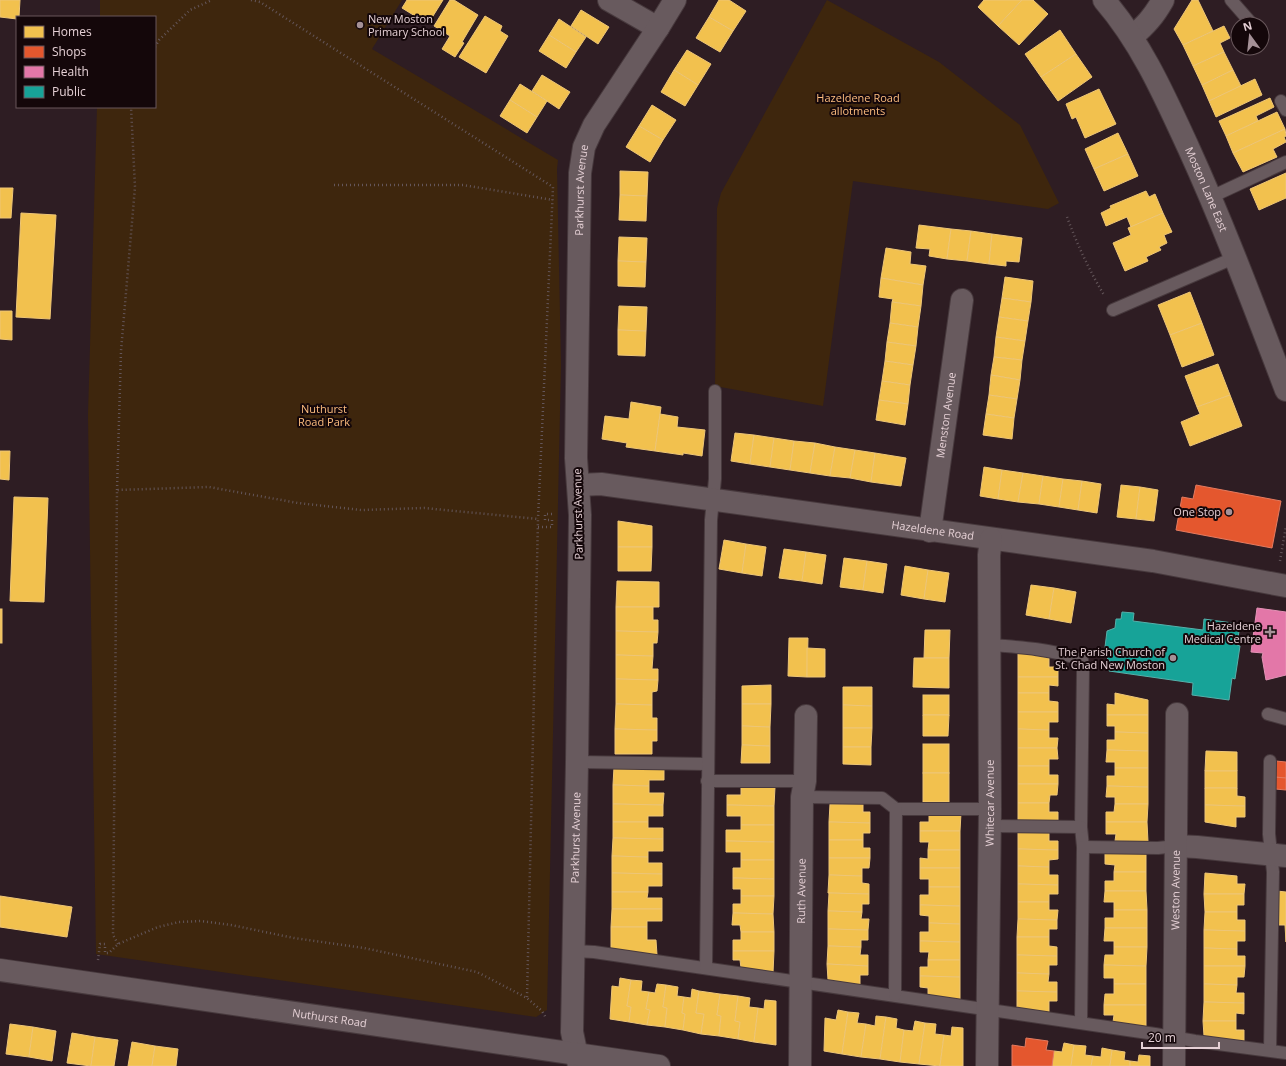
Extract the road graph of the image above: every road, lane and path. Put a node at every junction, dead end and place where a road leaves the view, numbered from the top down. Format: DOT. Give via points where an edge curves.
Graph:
graph roads {
  1 [pos="212,0"];
  2 [pos="251,0"];
  3 [pos="609,0"];
  4 [pos="675,0"];
  5 [pos="1104,0"];
  6 [pos="1163,0"];
  7 [pos="1231,0"];
  8 [pos="1245,16"];
  9 [pos="658,28"];
  10 [pos="1132,37"];
  11 [pos="156,45"];
  12 [pos="131,108"];
  13 [pos="1286,162"];
  14 [pos="334,184"];
  15 [pos="1211,197"];
  16 [pos="553,200"];
  17 [pos="1066,217"];
  18 [pos="1236,257"];
  19 [pos="962,300"];
  20 [pos="1113,310"];
  21 [pos="1286,390"];
  22 [pos="715,391"];
  23 [pos="579,485"];
  24 [pos="117,490"];
  25 [pos="713,500"];
  26 [pos="556,514"];
  27 [pos="538,519"];
  28 [pos="538,526"];
  29 [pos="1286,527"];
  30 [pos="930,531"];
  31 [pos="991,539"];
  32 [pos="1280,564"];
  33 [pos="1286,586"];
  34 [pos="989,645"];
  35 [pos="1177,714"];
  36 [pos="1268,714"];
  37 [pos="806,716"];
  38 [pos="1286,719"];
  39 [pos="1270,761"];
  40 [pos="577,762"];
  41 [pos="707,764"];
  42 [pos="707,781"];
  43 [pos="803,789"];
  44 [pos="896,809"];
  45 [pos="990,817"];
  46 [pos="1081,827"];
  47 [pos="1176,846"];
  48 [pos="1083,847"];
  49 [pos="1278,856"];
  50 [pos="118,944"];
  51 [pos="574,951"];
  52 [pos="98,960"];
  53 [pos="706,968"];
  54 [pos="0,970"];
  55 [pos="801,982"];
  56 [pos="895,995"];
  57 [pos="527,998"];
  58 [pos="987,1009"];
  59 [pos="546,1018"];
  60 [pos="1081,1022"];
  61 [pos="1174,1037"];
  62 [pos="1270,1050"];
  63 [pos="1286,1053"];
  64 [pos="578,1060"];
  65 [pos="659,1066"];
  66 [pos="800,1066"];
  67 [pos="987,1066"];
  68 [pos="1174,1066"];
  1 -- 11 [label="path" via="190,10"];
  2 -- 16 [label="path" via="260,2 553,187"];
  3 -- 9 [label="street"];
  4 -- 9 [label="street, Parkhurst Avenue"];
  5 -- 10 [label="street, Moston Lane East"];
  6 -- 10 [label="street" via="1147,24"];
  7 -- 8 [label="lane"];
  9 -- 23 [label="street, Parkhurst Avenue" via="594,125 584,147 580,173 576,458"];
  10 -- 15 [label="street, Moston Lane East" via="1155,76"];
  12 -- 24 [label="path" via="135,187 121,351"];
  13 -- 15 [label="lane"];
  14 -- 16 [label="path" via="463,185"];
  15 -- 18 [label="street, Moston Lane East"];
  16 -- 27 [label="path"];
  17 -- 20 [label="path" via="1089,270"];
  18 -- 20 [label="lane"];
  18 -- 21 [label="street, Moston Lane East"];
  19 -- 30 [label="street, Menston Avenue"];
  22 -- 25 [label="lane"];
  23 -- 25 [label="street, Hazeldene Road" via="601,484"];
  23 -- 40 [label="street, Parkhurst Avenue"];
  24 -- 27 [label="path" via="209,487 298,503 361,510 424,508"];
  24 -- 50 [label="path" via="113,935"];
  25 -- 30 [label="street, Hazeldene Road"];
  25 -- 41 [label="lane"];
  26 -- 28 [label="path" via="546,514 545,520 552,520 552,527"];
  27 -- 28 [label="path"];
  28 -- 57 [label="path"];
  29 -- 32 [label="path"];
  30 -- 31 [label="street, Hazeldene Road"];
  31 -- 33 [label="street, Hazeldene Road" via="1153,561"];
  31 -- 34 [label="street, Whitecar Avenue"];
  34 -- 45 [label="street, Whitecar Avenue"];
  34 -- 46 [label="lane" via="1022,647 1082,660"];
  35 -- 47 [label="street, Weston Avenue"];
  36 -- 38 [label="lane"];
  37 -- 43 [label="street, Ruth Avenue"];
  39 -- 49 [label="lane" via="1269,834"];
  40 -- 41 [label="lane"];
  40 -- 51 [label="street, Parkhurst Avenue"];
  41 -- 42 [label="lane"];
  42 -- 43 [label="lane"];
  42 -- 53 [label="lane"];
  43 -- 44 [label="lane" via="882,798"];
  43 -- 55 [label="street, Ruth Avenue"];
  44 -- 45 [label="lane"];
  44 -- 56 [label="lane"];
  45 -- 46 [label="lane"];
  45 -- 58 [label="street, Whitecar Avenue"];
  46 -- 48 [label="lane"];
  47 -- 48 [label="lane"];
  47 -- 49 [label="street"];
  47 -- 61 [label="street, Weston Avenue"];
  48 -- 60 [label="lane"];
  49 -- 62 [label="lane" via="1273,875"];
  50 -- 52 [label="path" via="109,953 105,953 105,944 100,944"];
  50 -- 57 [label="path" via="158,927 179,922 201,921 364,948 476,972"];
  51 -- 53 [label="lane"];
  51 -- 64 [label="street, Parkhurst Avenue" via="572,1032"];
  53 -- 55 [label="lane"];
  54 -- 64 [label="street, Nuthurst Road"];
  55 -- 56 [label="lane"];
  55 -- 66 [label="street, Ruth Avenue"];
  56 -- 58 [label="lane"];
  57 -- 59 [label="path"];
  58 -- 60 [label="lane"];
  58 -- 67 [label="street, Whitecar Avenue"];
  60 -- 61 [label="lane"];
  61 -- 62 [label="lane"];
  61 -- 68 [label="street, Weston Avenue"];
  62 -- 63 [label="lane"];
  64 -- 65 [label="street, Nuthurst Road"];
}
